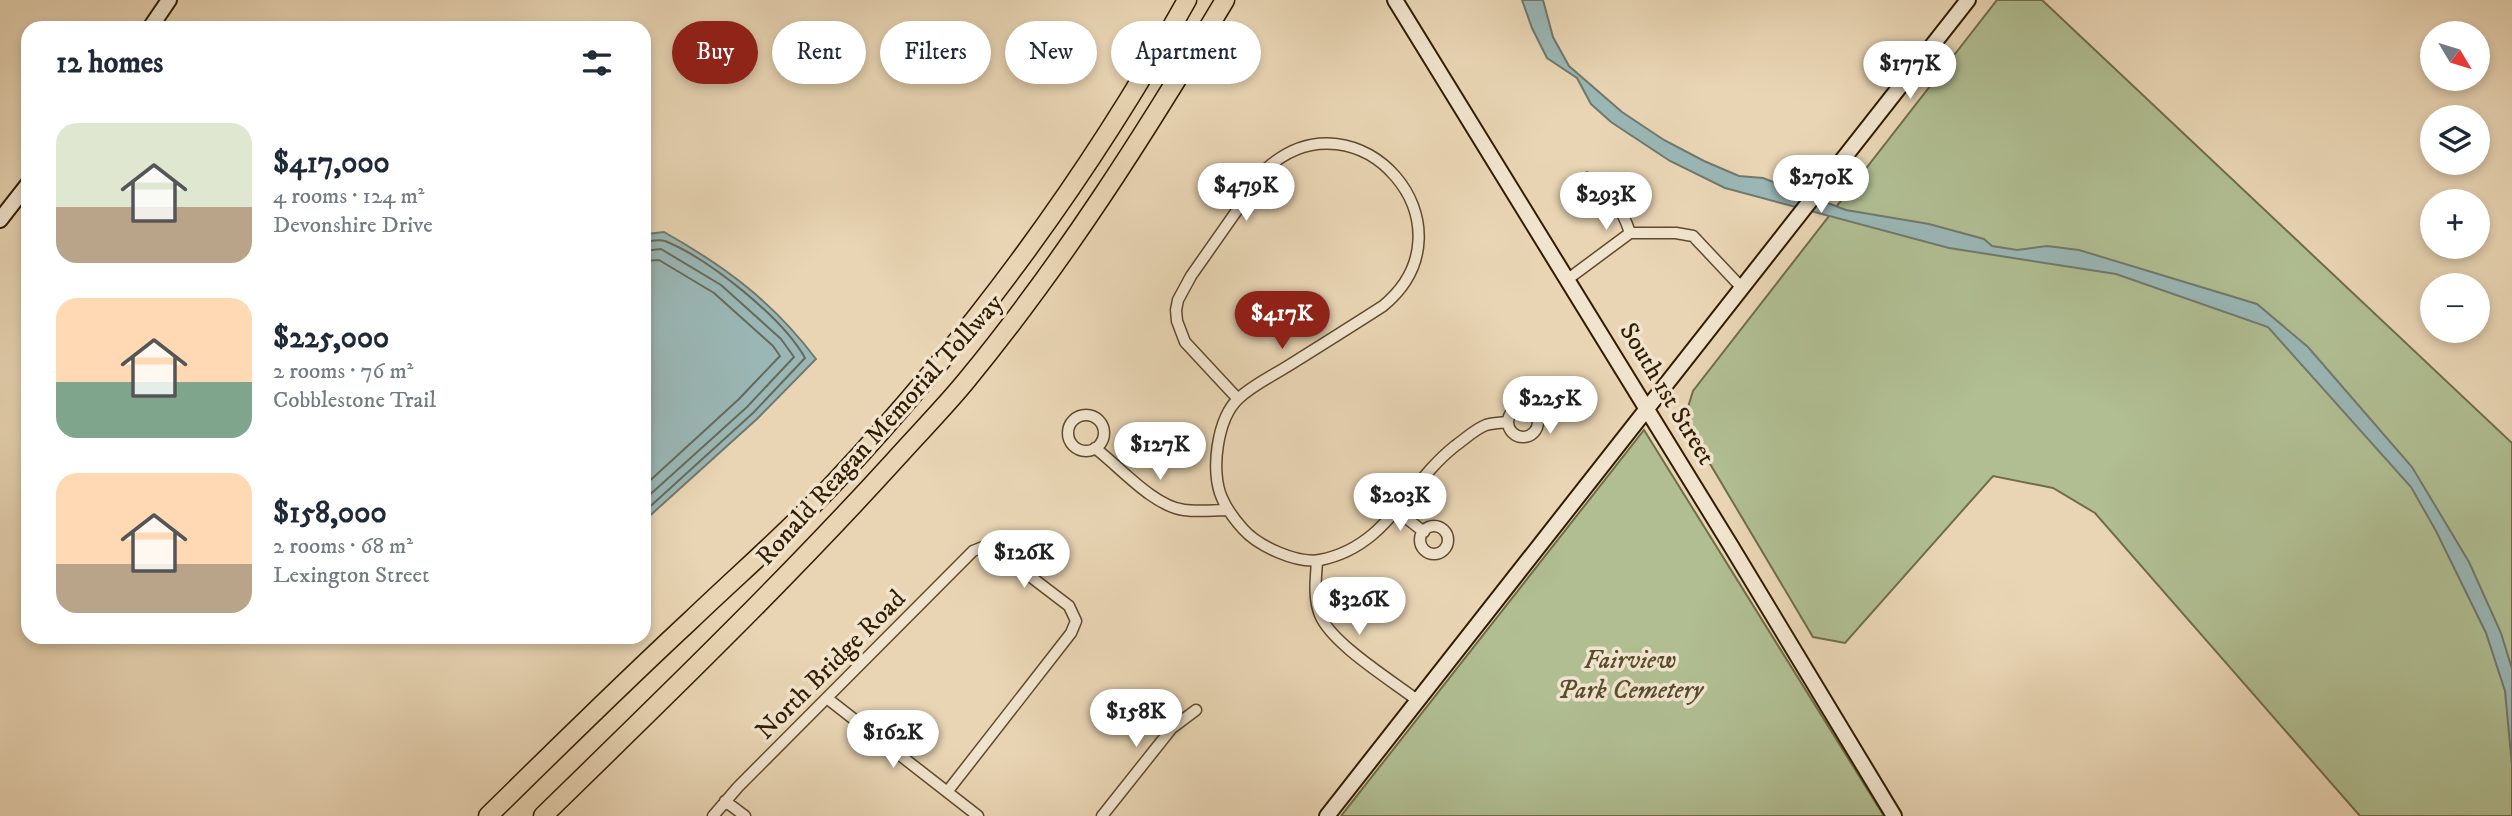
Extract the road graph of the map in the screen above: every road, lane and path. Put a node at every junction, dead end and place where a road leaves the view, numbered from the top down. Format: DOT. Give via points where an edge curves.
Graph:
graph roads {
  1 [pos="169,0"];
  2 [pos="1187,0"];
  3 [pos="1226,0"];
  4 [pos="1395,0"];
  5 [pos="1968,0"];
  6 [pos="155,21"];
  7 [pos="1587,178"];
  8 [pos="21,193"];
  9 [pos="0,220"];
  10 [pos="1630,233"];
  11 [pos="1567,279"];
  12 [pos="1742,288"];
  13 [pos="1238,399"];
  14 [pos="1647,410"];
  15 [pos="1507,422"];
  16 [pos="1095,448"];
  17 [pos="1228,510"];
  18 [pos="1396,510"];
  19 [pos="1424,532"];
  20 [pos="1317,561"];
  21 [pos="828,699"];
  22 [pos="1417,700"];
  23 [pos="1196,710"];
  24 [pos="947,792"];
  25 [pos="726,801"];
  26 [pos="488,816"];
  27 [pos="543,816"];
  28 [pos="713,816"];
  29 [pos="746,816"];
  30 [pos="978,816"];
  31 [pos="1102,816"];
  32 [pos="1327,816"];
  33 [pos="1894,816"];
  1 -- 6 [label="street"];
  2 -- 26 [label="highway, Ronald Reagan Memorial Tollway" via="1139,83 1030,245 889,422 834,483"];
  3 -- 27 [label="highway, Ronald Reagan Memorial Tollway" via="1061,258 964,383 764,600"];
  4 -- 11 [label="street, South 1st Street"];
  5 -- 12 [label="street"];
  7 -- 10 [label="street" via="1616,201"];
  8 -- 9 [label="street"];
  10 -- 11 [label="street"];
  10 -- 12 [label="street" via="1693,236"];
  11 -- 14 [label="street, South 1st Street"];
  12 -- 14 [label="street"];
  13 -- 13 [label="street" via="1185,342 1177,321 1178,300 1266,169 1281,157 1304,146 1323,144 1370,155 1404,186 1412,205 1419,247 1413,269 1402,289 1383,306"];
  13 -- 17 [label="street" via="1224,425 1217,453 1219,489"];
  14 -- 22 [label="street"];
  14 -- 33 [label="street, South 1st Street"];
  15 -- 18 [label="street" via="1471,433 1430,469"];
  16 -- 17 [label="street" via="1169,505 1187,511"];
  17 -- 20 [label="street" via="1247,534 1267,548"];
  18 -- 19 [label="street"];
  18 -- 20 [label="street" via="1363,544"];
  20 -- 22 [label="street" via="1317,604 1326,625"];
  21 -- 24 [label="street"];
  21 -- 24 [label="street, North Bridge Road" via="980,547 1002,554 1069,606 1076,621 1071,634"];
  21 -- 25 [label="street, North Bridge Road"];
  22 -- 32 [label="street"];
  23 -- 31 [label="street" via="1172,728"];
  24 -- 30 [label="street"];
  25 -- 28 [label="street, North Bridge Road"];
  25 -- 29 [label="street"];
}
